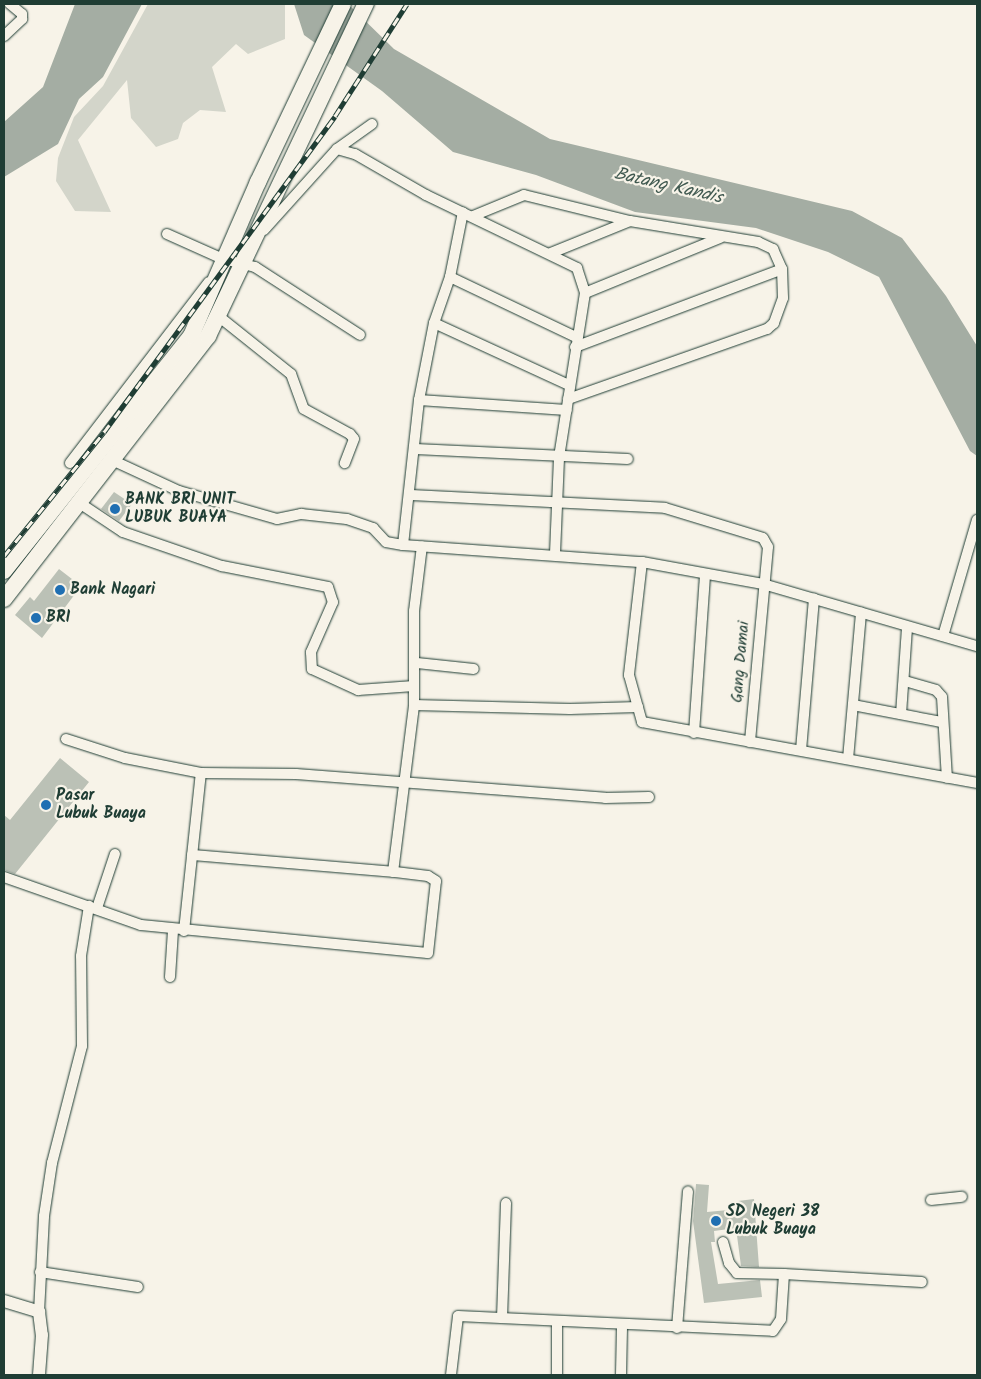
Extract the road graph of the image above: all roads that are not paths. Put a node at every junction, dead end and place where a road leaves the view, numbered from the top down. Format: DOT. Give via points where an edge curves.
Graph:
graph roads {
  1 [pos="10,4"];
  2 [pos="343,4"];
  3 [pos="366,5"];
  4 [pos="4,36"];
  5 [pos="372,124"];
  6 [pos="337,149"];
  7 [pos="468,214"];
  8 [pos="630,220"];
  9 [pos="167,234"];
  10 [pos="720,238"];
  11 [pos="551,254"];
  12 [pos="243,256"];
  13 [pos="222,263"];
  14 [pos="782,269"];
  15 [pos="450,277"];
  16 [pos="585,293"];
  17 [pos="217,316"];
  18 [pos="434,323"];
  19 [pos="360,335"];
  20 [pos="576,342"];
  21 [pos="569,385"];
  22 [pos="568,399"];
  23 [pos="419,400"];
  24 [pos="567,410"];
  25 [pos="415,449"];
  26 [pos="560,458"];
  27 [pos="628,459"];
  28 [pos="114,461"];
  29 [pos="70,463"];
  30 [pos="345,463"];
  31 [pos="411,495"];
  32 [pos="60,504"];
  33 [pos="556,505"];
  34 [pos="77,509"];
  35 [pos="977,520"];
  36 [pos="39,528"];
  37 [pos="53,539"];
  38 [pos="403,544"];
  39 [pos="422,546"];
  40 [pos="555,555"];
  41 [pos="642,562"];
  42 [pos="4,571"];
  43 [pos="705,574"];
  44 [pos="762,584"];
  45 [pos="4,599"];
  46 [pos="814,600"];
  47 [pos="861,613"];
  48 [pos="907,628"];
  49 [pos="943,636"];
  50 [pos="977,646"];
  51 [pos="417,663"];
  52 [pos="474,669"];
  53 [pos="905,680"];
  54 [pos="414,686"];
  55 [pos="414,705"];
  56 [pos="853,705"];
  57 [pos="638,707"];
  58 [pos="901,714"];
  59 [pos="942,722"];
  60 [pos="694,733"];
  61 [pos="66,739"];
  62 [pos="750,742"];
  63 [pos="801,750"];
  64 [pos="848,759"];
  65 [pos="202,773"];
  66 [pos="947,778"];
  67 [pos="403,782"];
  68 [pos="977,783"];
  69 [pos="649,797"];
  70 [pos="115,854"];
  71 [pos="192,855"];
  72 [pos="393,872"];
  73 [pos="4,877"];
  74 [pos="93,907"];
  75 [pos="173,930"];
  76 [pos="184,931"];
  77 [pos="170,977"];
  78 [pos="688,1191"];
  79 [pos="962,1197"];
  80 [pos="931,1200"];
  81 [pos="506,1204"];
  82 [pos="723,1242"];
  83 [pos="40,1272"];
  84 [pos="784,1274"];
  85 [pos="922,1282"];
  86 [pos="138,1287"];
  87 [pos="4,1301"];
  88 [pos="39,1312"];
  89 [pos="502,1318"];
  90 [pos="557,1320"];
  91 [pos="622,1326"];
  92 [pos="677,1328"];
  93 [pos="39,1375"];
  94 [pos="451,1375"];
  95 [pos="557,1375"];
  96 [pos="621,1375"];
  1 -- 4 [label="street" via="22,14 22,19"];
  2 -- 13 [label="highway"];
  3 -- 12 [label="highway"];
  5 -- 6 [label="street"];
  6 -- 7 [label="street" via="355,154"];
  6 -- 12 [label="street"];
  7 -- 8 [label="street" via="524,195"];
  7 -- 11 [label="street"];
  7 -- 15 [label="street"];
  8 -- 10 [label="street"];
  8 -- 11 [label="street"];
  9 -- 13 [label="street"];
  10 -- 14 [label="street" via="767,245 776,254"];
  10 -- 16 [label="street"];
  11 -- 16 [label="street" via="577,268"];
  12 -- 13 [label="street"];
  12 -- 17 [label="highway"];
  12 -- 19 [label="street"];
  13 -- 29 [label="street"];
  13 -- 32 [label="highway" via="191,336"];
  14 -- 20 [label="street"];
  14 -- 22 [label="street" via="784,298 774,323 767,329"];
  15 -- 18 [label="street"];
  15 -- 20 [label="street"];
  16 -- 20 [label="street"];
  17 -- 28 [label="highway" via="195,356"];
  17 -- 30 [label="street" via="291,374 304,409 350,434 354,439"];
  18 -- 21 [label="street"];
  18 -- 23 [label="street"];
  20 -- 21 [label="street"];
  21 -- 22 [label="street"];
  22 -- 24 [label="street"];
  23 -- 24 [label="street"];
  23 -- 25 [label="street"];
  24 -- 26 [label="street"];
  25 -- 26 [label="street"];
  25 -- 31 [label="street"];
  26 -- 27 [label="street"];
  26 -- 33 [label="street"];
  28 -- 34 [label="highway"];
  28 -- 38 [label="street" via="170,488 224,504 277,519 301,514 347,519 373,528 386,542"];
  31 -- 33 [label="street, Gang Damai"];
  31 -- 38 [label="street"];
  32 -- 34 [label="highway" via="65,513"];
  32 -- 36 [label="highway"];
  33 -- 40 [label="street"];
  33 -- 44 [label="street, Gang Damai" via="665,508 763,538 768,547"];
  34 -- 37 [label="highway"];
  34 -- 54 [label="street" via="123,532 222,566 328,587 333,602 311,652 312,669 358,690"];
  35 -- 49 [label="street"];
  36 -- 37 [label="highway" via="50,530"];
  36 -- 42 [label="highway"];
  37 -- 45 [label="highway"];
  38 -- 39 [label="street"];
  39 -- 40 [label="street"];
  39 -- 51 [label="street" via="414,611"];
  40 -- 41 [label="street"];
  41 -- 43 [label="street"];
  41 -- 57 [label="street" via="629,675"];
  43 -- 44 [label="street"];
  43 -- 60 [label="street"];
  44 -- 46 [label="street"];
  44 -- 62 [label="street, Gang Damai"];
  46 -- 47 [label="street"];
  46 -- 63 [label="street"];
  47 -- 48 [label="street"];
  47 -- 56 [label="street"];
  48 -- 49 [label="street"];
  48 -- 53 [label="street"];
  49 -- 50 [label="street"];
  51 -- 52 [label="street"];
  51 -- 54 [label="street"];
  53 -- 58 [label="street"];
  53 -- 59 [label="street" via="938,692"];
  54 -- 55 [label="street"];
  55 -- 57 [label="street" via="570,709"];
  55 -- 67 [label="street"];
  56 -- 58 [label="street"];
  56 -- 64 [label="street"];
  57 -- 60 [label="street" via="642,722"];
  58 -- 59 [label="street"];
  59 -- 66 [label="street"];
  60 -- 62 [label="street"];
  61 -- 65 [label="street" via="125,758"];
  62 -- 63 [label="street"];
  63 -- 64 [label="street"];
  64 -- 66 [label="street"];
  65 -- 67 [label="street"];
  65 -- 71 [label="street"];
  66 -- 68 [label="street"];
  67 -- 69 [label="street" via="537,794"];
  67 -- 72 [label="street"];
  70 -- 74 [label="street"];
  71 -- 72 [label="street"];
  71 -- 76 [label="street"];
  72 -- 76 [label="street" via="428,876 436,881 428,953"];
  73 -- 74 [label="street"];
  74 -- 75 [label="street" via="141,925"];
  74 -- 83 [label="street" via="81,956 82,1046 52,1163"];
  75 -- 76 [label="street"];
  75 -- 77 [label="street"];
  78 -- 92 [label="street"];
  79 -- 80 [label="street"];
  81 -- 89 [label="street"];
  82 -- 84 [label="street" via="729,1263 737,1273"];
  83 -- 86 [label="street"];
  83 -- 88 [label="street"];
  84 -- 85 [label="street"];
  84 -- 92 [label="street" via="781,1319 773,1331"];
  87 -- 88 [label="street"];
  88 -- 93 [label="street"];
  89 -- 90 [label="street"];
  89 -- 94 [label="street" via="458,1316"];
  90 -- 91 [label="street"];
  90 -- 95 [label="street"];
  91 -- 92 [label="street"];
  91 -- 96 [label="street"];
}
